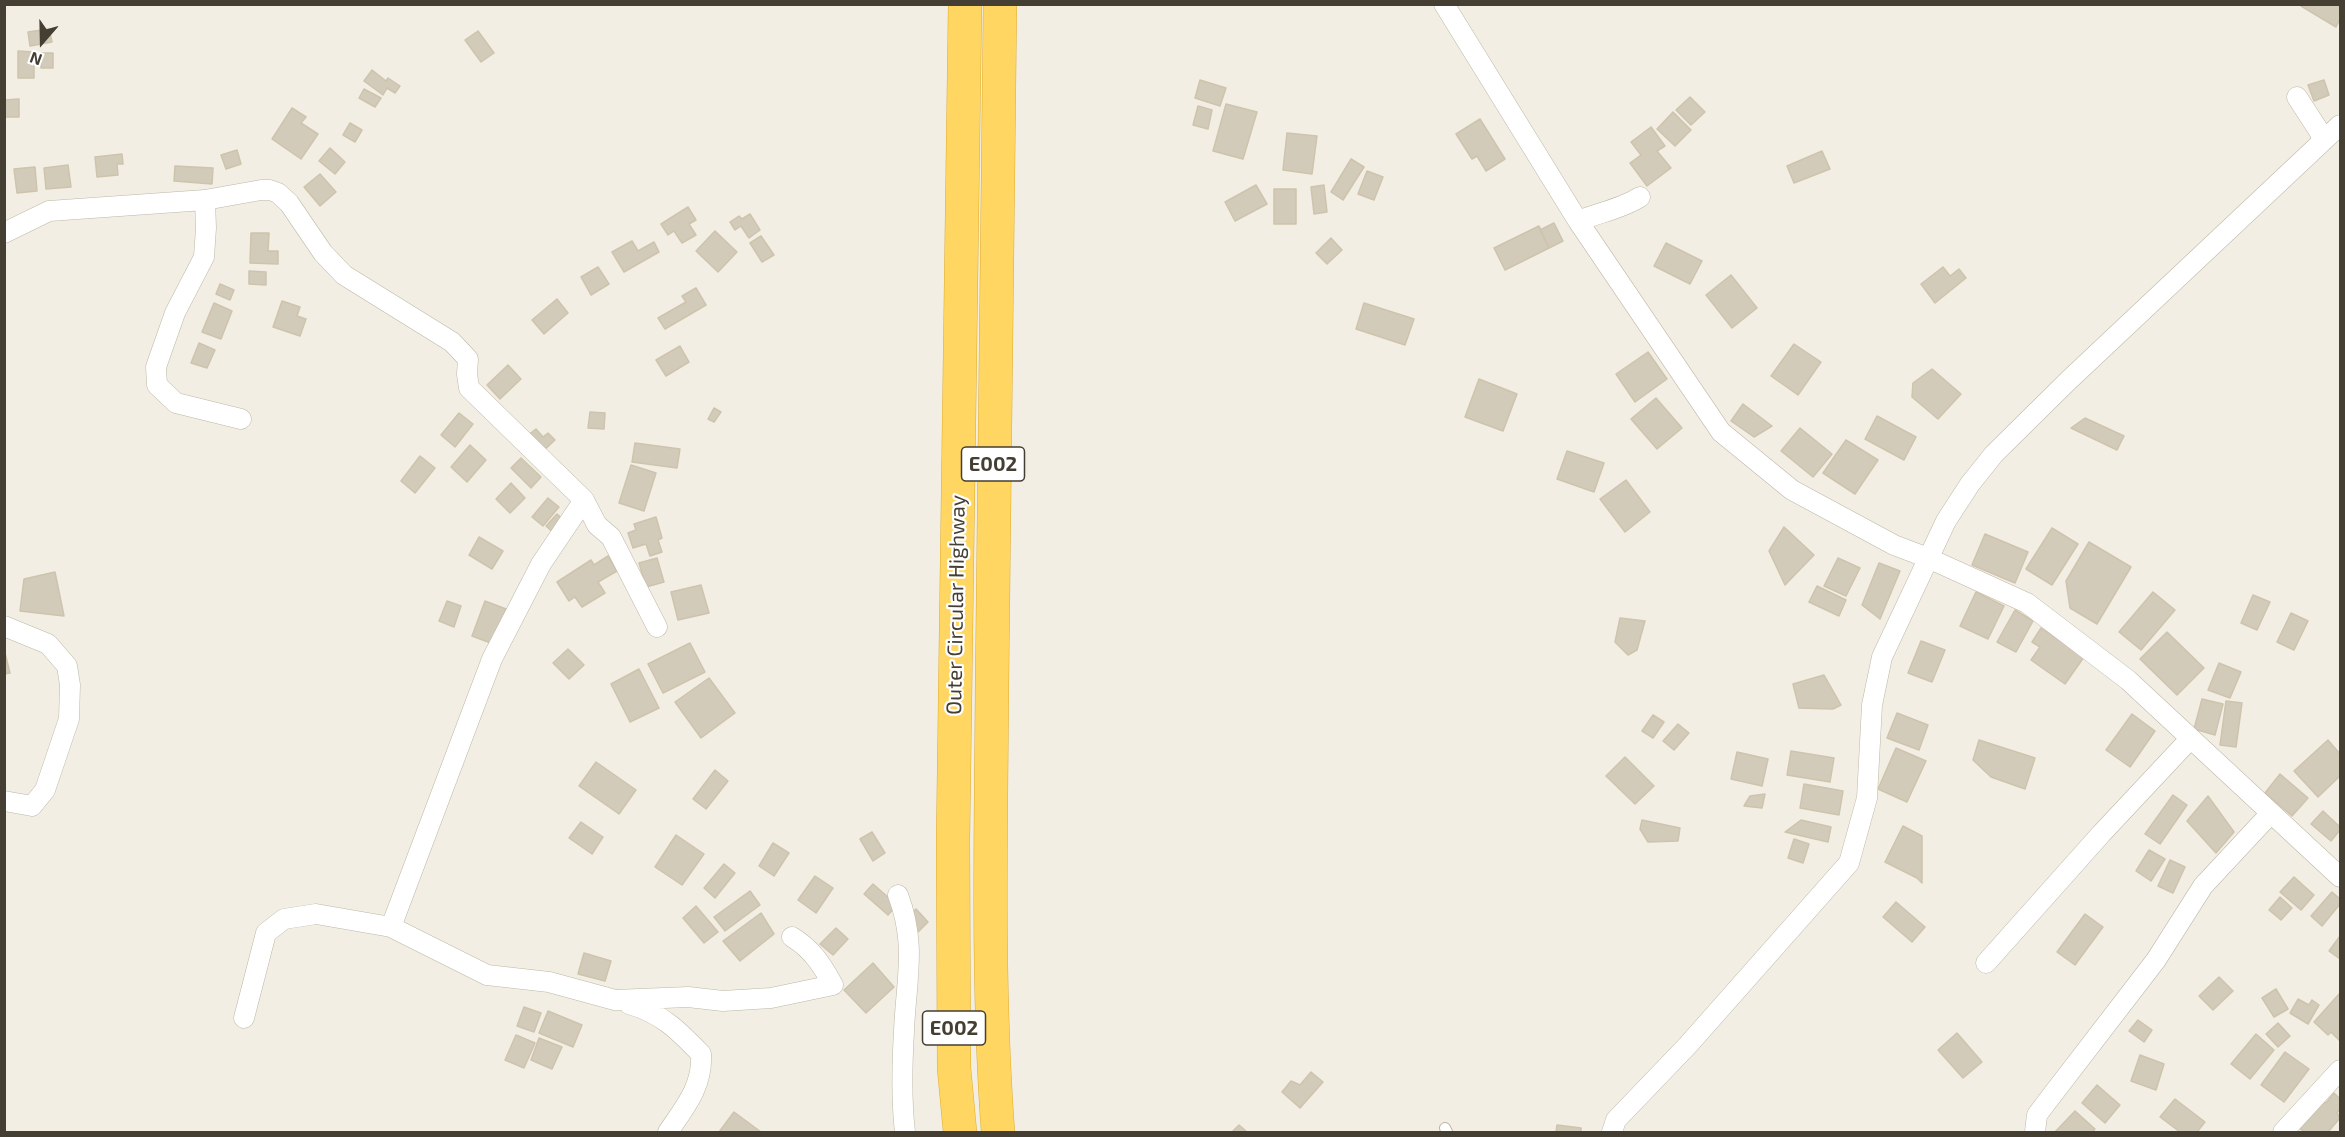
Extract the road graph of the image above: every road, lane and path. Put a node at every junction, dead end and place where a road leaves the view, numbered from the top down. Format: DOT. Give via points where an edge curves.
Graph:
graph roads {
  1 [pos="965,4"];
  2 [pos="1000,4"];
  3 [pos="1444,4"];
  4 [pos="2297,97"];
  5 [pos="2340,125"];
  6 [pos="2323,141"];
  7 [pos="1640,197"];
  8 [pos="205,200"];
  9 [pos="1578,221"];
  10 [pos="4,233"];
  11 [pos="241,419"];
  12 [pos="584,500"];
  13 [pos="1928,558"];
  14 [pos="4,626"];
  15 [pos="657,627"];
  16 [pos="2190,739"];
  17 [pos="4,801"];
  18 [pos="2271,813"];
  19 [pos="2339,872"];
  20 [pos="898,895"];
  21 [pos="391,927"];
  22 [pos="792,937"];
  23 [pos="1986,963"];
  24 [pos="615,1000"];
  25 [pos="244,1018"];
  26 [pos="2340,1070"];
  27 [pos="668,1132"];
  28 [pos="905,1132"];
  29 [pos="960,1132"];
  30 [pos="998,1132"];
  31 [pos="1612,1132"];
  32 [pos="2035,1132"];
  33 [pos="2283,1132"];
  1 -- 29 [label="highway, Outer Circular Highway / E002" via="953,922 954,1068"];
  2 -- 30 [label="highway, Outer Circular Highway / E002" via="991,923 992,1047"];
  3 -- 9 [label="street"];
  4 -- 6 [label="street"];
  5 -- 6 [label="street"];
  6 -- 13 [label="street" via="1994,454 1946,521"];
  7 -- 9 [label="street"];
  8 -- 10 [label="street" via="49,211"];
  8 -- 11 [label="street" via="204,257 175,313 156,367 157,385 176,403"];
  8 -- 12 [label="street" via="261,190 278,193 323,254 344,275 452,342 468,359 470,388"];
  9 -- 13 [label="street" via="1721,432 1792,490 1894,545"];
  12 -- 15 [label="street" via="597,525 611,537"];
  12 -- 21 [label="street" via="540,564 492,659"];
  13 -- 16 [label="street" via="2027,603 2128,680"];
  13 -- 31 [label="street" via="1882,657 1872,705 1866,798 1849,862 1688,1045 1616,1120"];
  14 -- 17 [label="street" via="48,644 67,666 70,685 69,719 45,790 32,806"];
  16 -- 18 [label="street"];
  16 -- 23 [label="street"];
  18 -- 19 [label="street"];
  18 -- 32 [label="street" via="2203,886 2156,960 2037,1115"];
  20 -- 28 [label="street" via="910,942 902,1075"];
  21 -- 24 [label="street" via="487,975 549,982"];
  21 -- 25 [label="street" via="315,914 284,919 266,933"];
  22 -- 24 [label="street" via="822,964 832,985 771,999"];
  24 -- 27 [label="street" via="649,1010 677,1029 701,1054 702,1070 693,1095"];
  26 -- 33 [label="street"];
}
